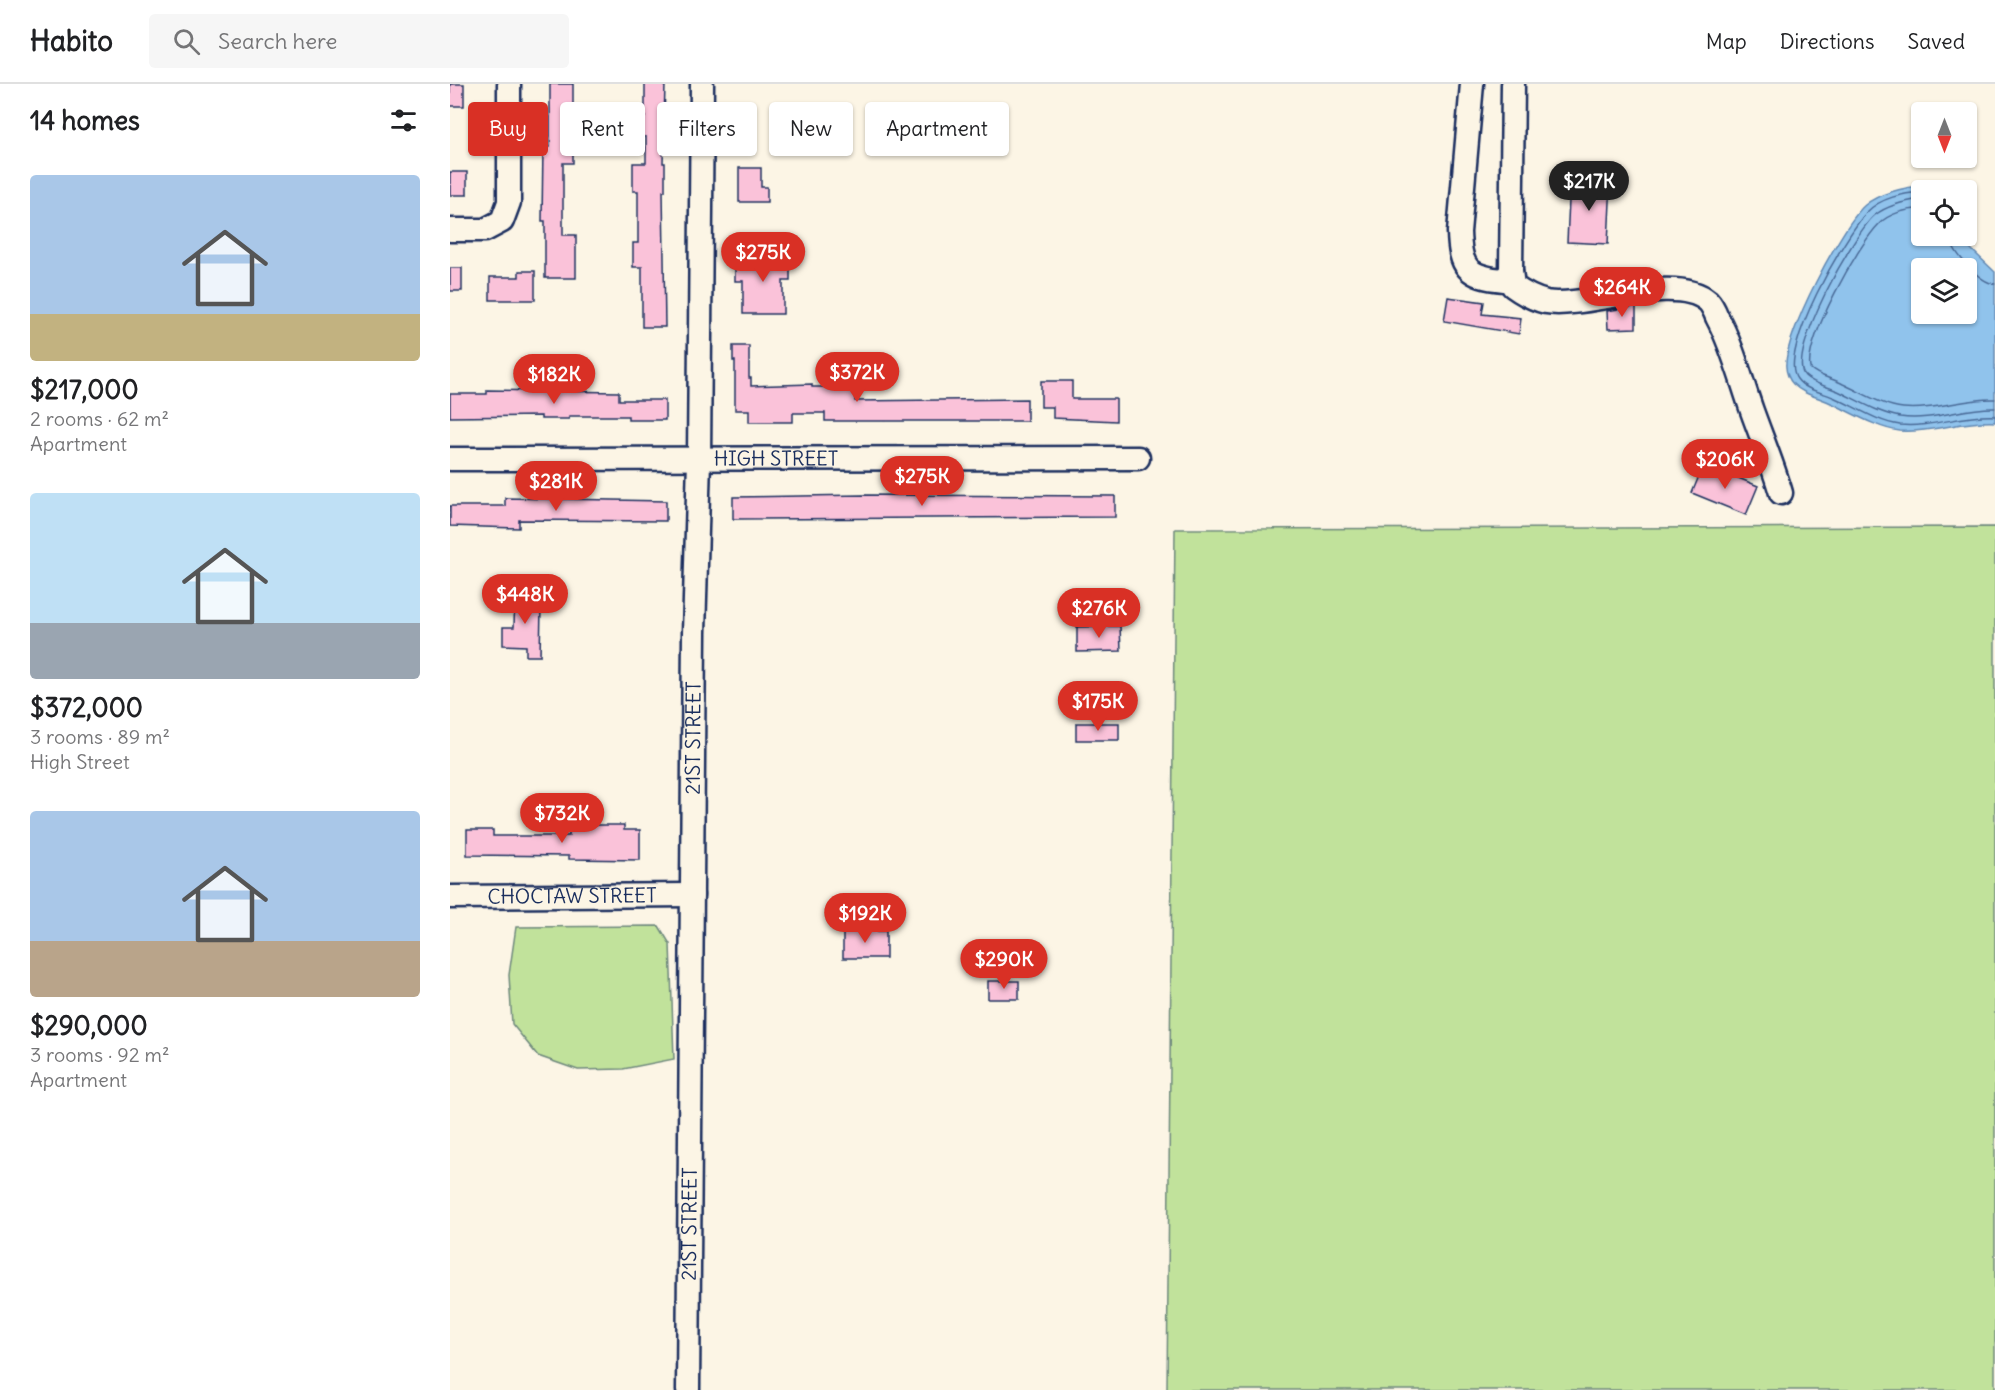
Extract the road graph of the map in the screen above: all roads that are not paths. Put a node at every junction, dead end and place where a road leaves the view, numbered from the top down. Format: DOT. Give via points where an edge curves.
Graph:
graph roads {
  1 [pos="509,84"];
  2 [pos="702,84"];
  3 [pos="1472,84"];
  4 [pos="1513,84"];
  5 [pos="450,230"];
  6 [pos="1510,272"];
  7 [pos="1138,458"];
  8 [pos="450,459"];
  9 [pos="699,460"];
  10 [pos="1781,493"];
  11 [pos="692,895"];
  12 [pos="450,897"];
  13 [pos="688,1390"];
  1 -- 5 [label="street" via="509,202 502,221 485,230"];
  2 -- 9 [label="street, 21ST STREET"];
  3 -- 6 [label="street" via="1460,254 1465,266 1485,278 1504,280"];
  4 -- 6 [label="street"];
  6 -- 10 [label="street" via="1513,286 1527,296 1547,302 1663,291 1681,291 1709,302 1730,346"];
  7 -- 9 [label="street, HIGH STREET"];
  8 -- 9 [label="street, HIGH STREET"];
  9 -- 11 [label="street, 21ST STREET"];
  11 -- 12 [label="street, CHOCTAW STREET"];
  11 -- 13 [label="street, 21ST STREET"];
}
